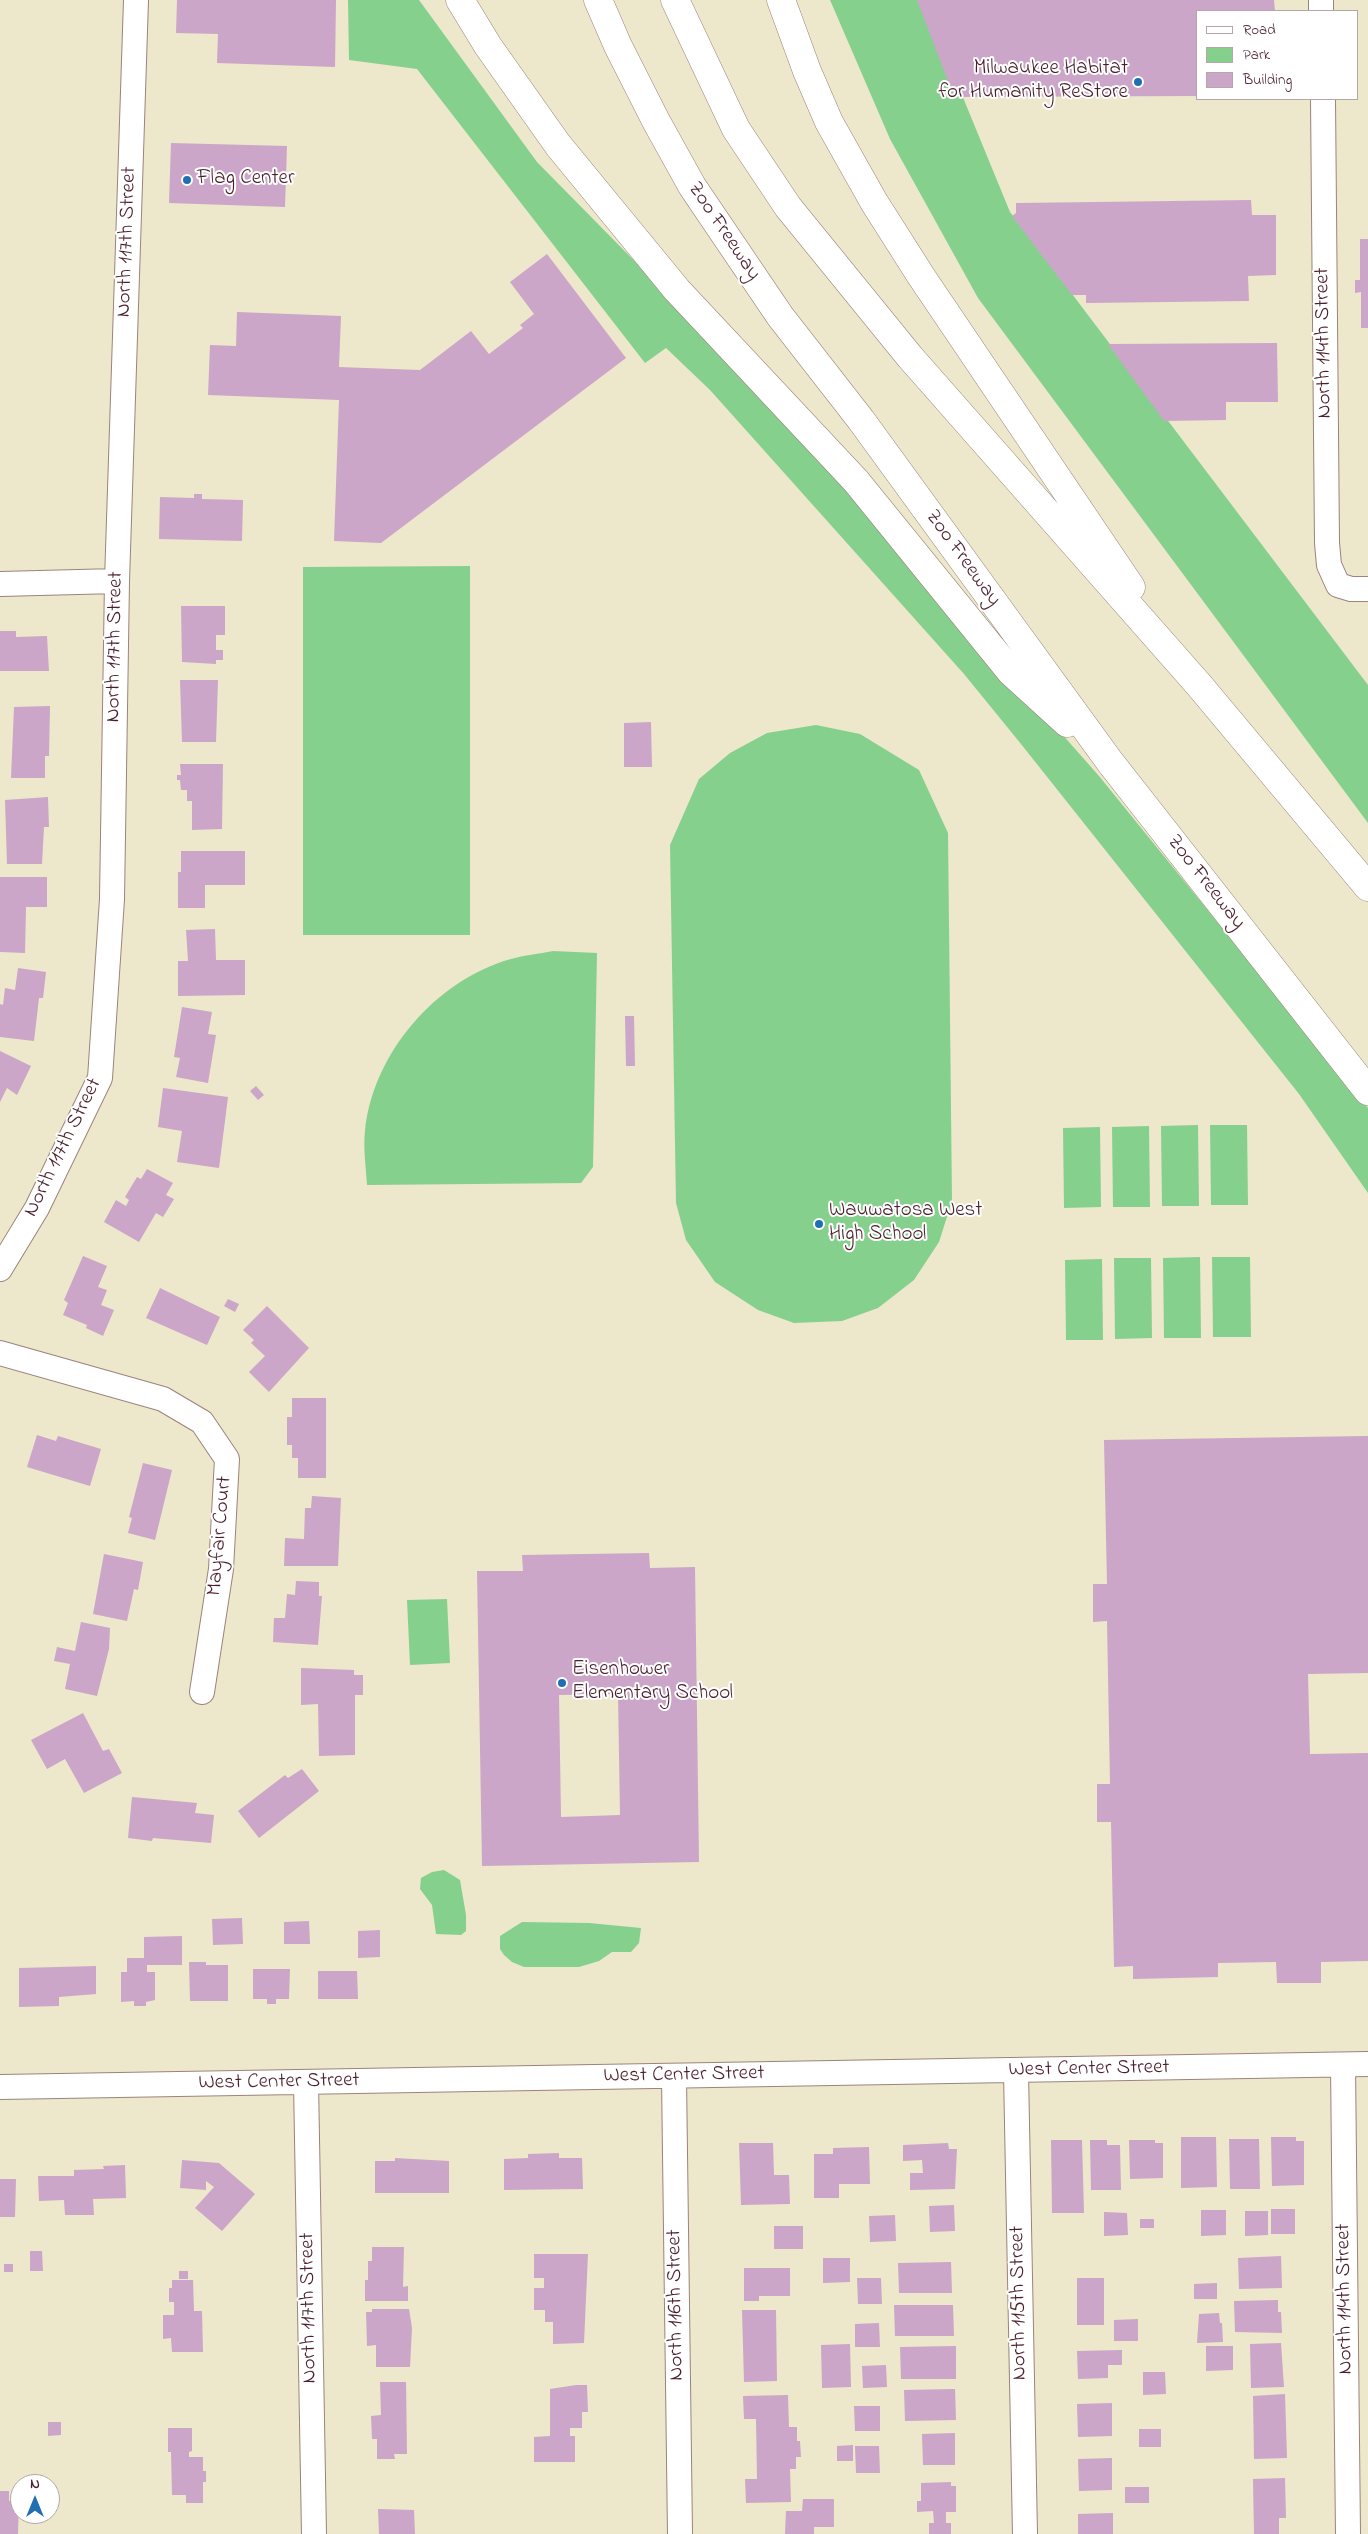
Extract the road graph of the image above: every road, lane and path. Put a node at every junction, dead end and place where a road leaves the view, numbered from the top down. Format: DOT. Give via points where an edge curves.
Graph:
graph roads {
  1 [pos="136,0"];
  2 [pos="460,0"];
  3 [pos="598,0"];
  4 [pos="675,0"];
  5 [pos="781,0"];
  6 [pos="1323,100"];
  7 [pos="116,581"];
  8 [pos="0,584"];
  9 [pos="1368,589"];
  10 [pos="1198,685"];
  11 [pos="1110,762"];
  12 [pos="1368,887"];
  13 [pos="1368,1091"];
  14 [pos="0,1269"];
  15 [pos="0,1353"];
  16 [pos="202,1692"];
  17 [pos="1343,2064"];
  18 [pos="1368,2064"];
  19 [pos="1016,2072"];
  20 [pos="674,2076"];
  21 [pos="306,2082"];
  22 [pos="0,2087"];
  23 [pos="314,2534"];
  24 [pos="680,2534"];
  25 [pos="1025,2534"];
  26 [pos="1348,2534"];
  1 -- 7 [label="street, North 117th Street"];
  2 -- 11 [label="highway" via="488,46 558,145 677,290 856,481 1011,672"];
  3 -- 11 [label="highway, Zoo Freeway" via="639,88 692,186 780,316 861,420"];
  4 -- 10 [label="highway" via="736,129 788,207 910,357"];
  5 -- 10 [label="highway" via="829,122 874,202"];
  6 -- 9 [label="street, North 114th Street" via="1329,565 1338,585 1351,590"];
  7 -- 8 [label="street"];
  7 -- 14 [label="street, North 117th Street" via="112,899 100,1078 37,1208"];
  10 -- 12 [label="highway"];
  11 -- 13 [label="highway, Zoo Freeway"];
  15 -- 16 [label="street, Mayfair Court" via="163,1399 202,1422 227,1459 221,1569"];
  17 -- 18 [label="street, West Center Street"];
  17 -- 19 [label="street, West Center Street"];
  17 -- 26 [label="street, North 114th Street"];
  19 -- 20 [label="street, West Center Street"];
  19 -- 25 [label="street, North 115th Street"];
  20 -- 21 [label="street, West Center Street"];
  20 -- 24 [label="street, North 116th Street"];
  21 -- 22 [label="street, West Center Street"];
  21 -- 23 [label="street, North 117th Street"];
}
